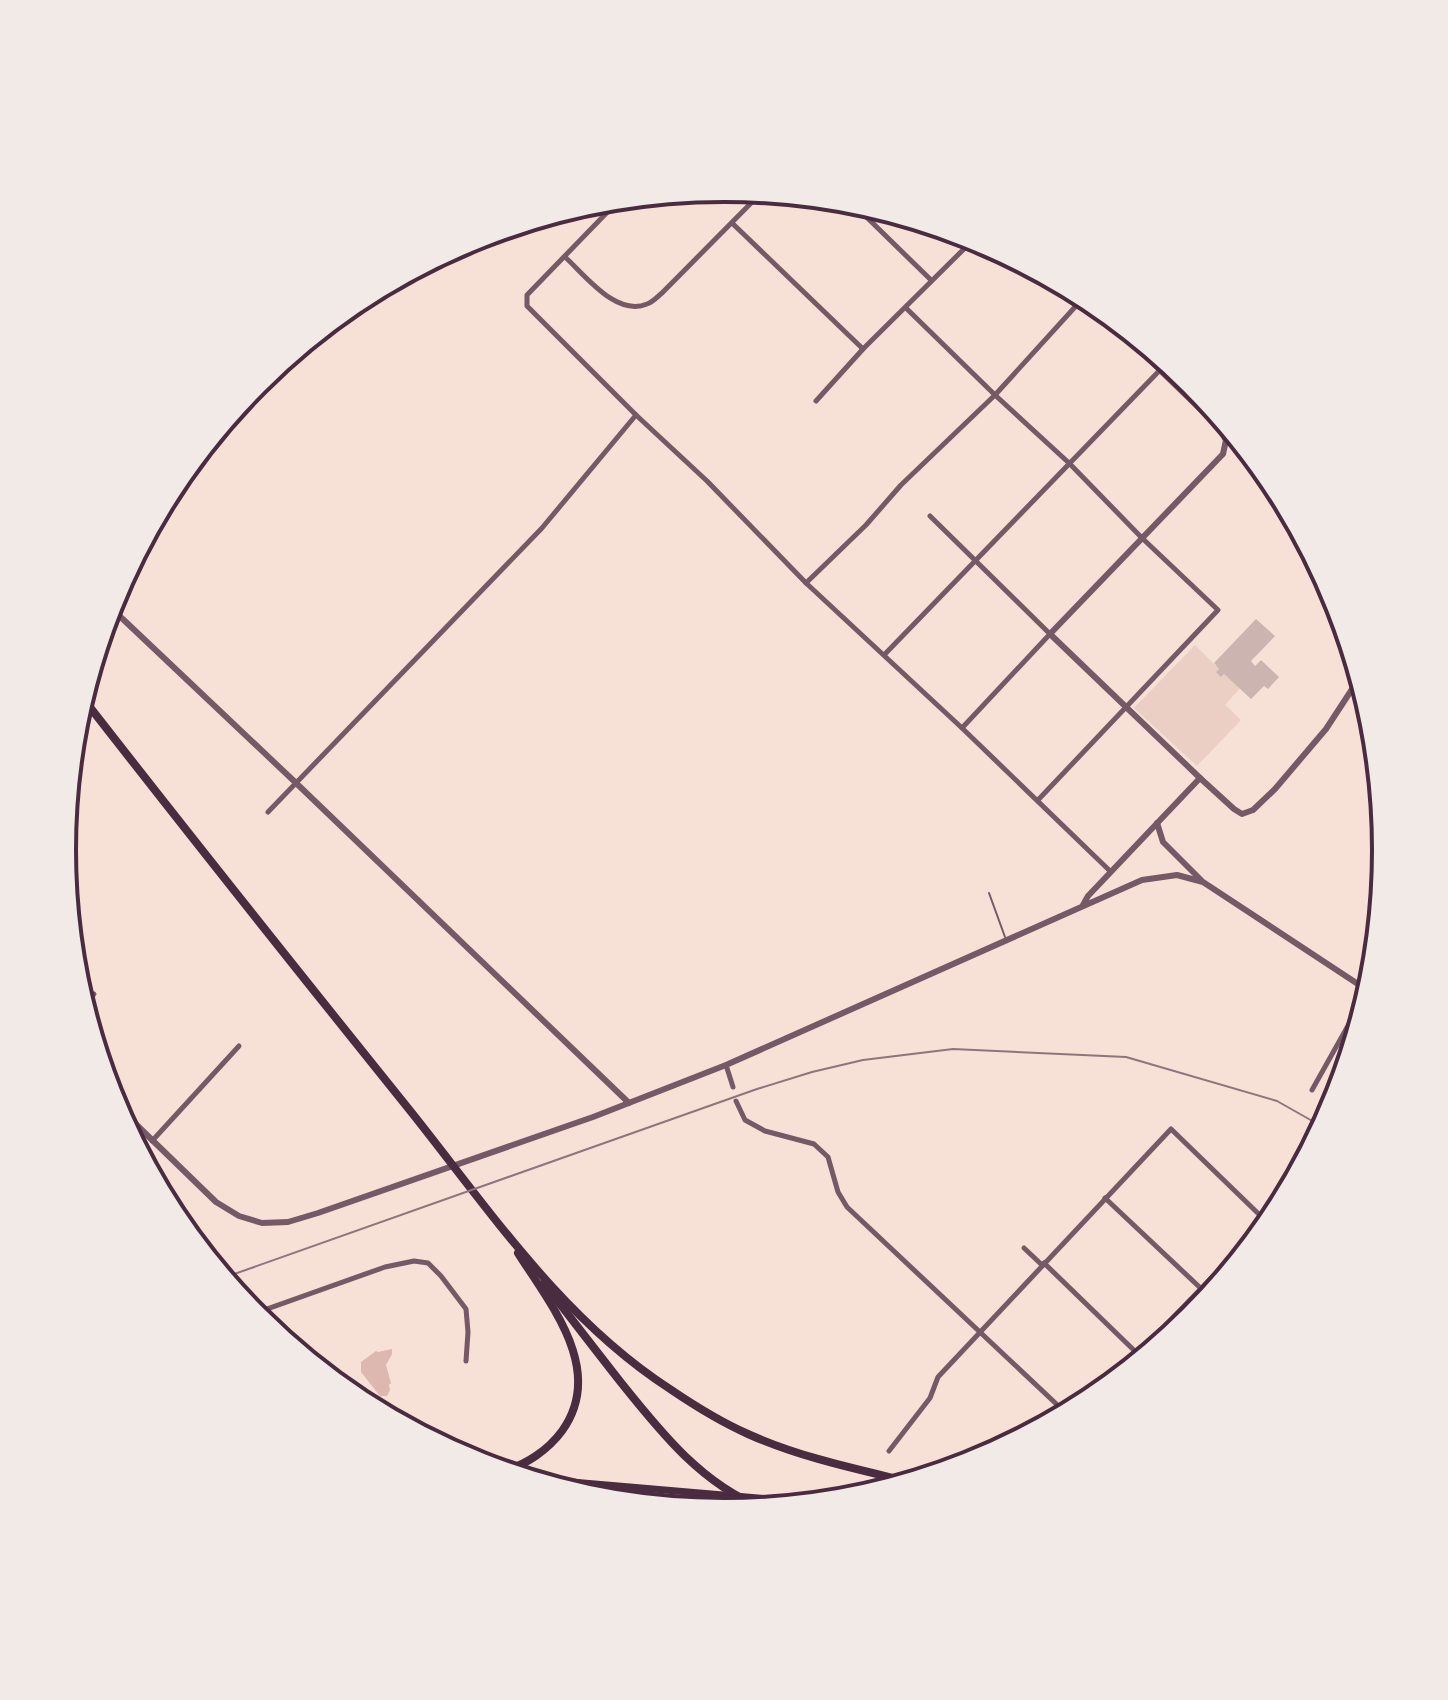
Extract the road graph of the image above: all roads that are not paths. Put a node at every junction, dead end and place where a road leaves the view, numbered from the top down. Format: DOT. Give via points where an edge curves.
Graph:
graph roads {
  1 [pos="752,203"];
  2 [pos="607,213"];
  3 [pos="868,218"];
  4 [pos="732,223"];
  5 [pos="964,248"];
  6 [pos="565,257"];
  7 [pos="931,280"];
  8 [pos="1076,306"];
  9 [pos="906,308"];
  10 [pos="863,349"];
  11 [pos="1159,371"];
  12 [pos="995,395"];
  13 [pos="816,401"];
  14 [pos="636,415"];
  15 [pos="1226,441"];
  16 [pos="1069,463"];
  17 [pos="930,516"];
  18 [pos="1142,538"];
  19 [pos="976,560"];
  20 [pos="806,583"];
  21 [pos="120,616"];
  22 [pos="1050,634"];
  23 [pos="885,654"];
  24 [pos="1352,690"];
  25 [pos="1125,707"];
  26 [pos="92,709"];
  27 [pos="962,728"];
  28 [pos="1200,778"];
  29 [pos="295,782"];
  30 [pos="1038,800"];
  31 [pos="268,812"];
  32 [pos="1157,823"];
  33 [pos="1110,871"];
  34 [pos="1203,882"];
  35 [pos="989,893"];
  36 [pos="1083,906"];
  37 [pos="1007,941"];
  38 [pos="1358,984"];
  39 [pos="1346,1031"];
  40 [pos="239,1046"];
  41 [pos="726,1065"];
  42 [pos="733,1087"];
  43 [pos="1312,1090"];
  44 [pos="736,1101"];
  45 [pos="629,1103"];
  46 [pos="139,1128"];
  47 [pos="152,1141"];
  48 [pos="1105,1198"];
  49 [pos="1260,1214"];
  50 [pos="507,1235"];
  51 [pos="1024,1248"];
  52 [pos="1043,1264"];
  53 [pos="1201,1288"];
  54 [pos="267,1309"];
  55 [pos="980,1331"];
  56 [pos="1134,1351"];
  57 [pos="466,1361"];
  58 [pos="1058,1405"];
  59 [pos="889,1451"];
  60 [pos="520,1465"];
  61 [pos="890,1477"];
  62 [pos="587,1483"];
  63 [pos="751,1497"];
  64 [pos="743,1498"];
  1 -- 4 [label="street"];
  2 -- 6 [label="street"];
  3 -- 7 [label="street"];
  4 -- 6 [label="street" via="648,304 614,303"];
  4 -- 10 [label="street"];
  5 -- 7 [label="street"];
  6 -- 14 [label="street" via="527,295 527,306"];
  7 -- 9 [label="street"];
  8 -- 12 [label="street"];
  9 -- 10 [label="street"];
  9 -- 12 [label="street"];
  10 -- 13 [label="street"];
  11 -- 16 [label="street"];
  12 -- 16 [label="street"];
  12 -- 20 [label="street"];
  14 -- 20 [label="street"];
  14 -- 29 [label="street" via="542,528"];
  15 -- 18 [label="street" via="1223,454"];
  16 -- 18 [label="street"];
  16 -- 19 [label="street"];
  17 -- 19 [label="street"];
  18 -- 22 [label="street"];
  18 -- 25 [label="street" via="1218,610"];
  19 -- 22 [label="street"];
  19 -- 23 [label="street"];
  20 -- 23 [label="street"];
  21 -- 29 [label="street"];
  22 -- 25 [label="street"];
  22 -- 27 [label="street"];
  23 -- 27 [label="street"];
  24 -- 28 [label="street" via="1326,729 1253,810 1242,814"];
  25 -- 28 [label="street"];
  25 -- 30 [label="street"];
  26 -- 50 [label="highway"];
  27 -- 30 [label="street"];
  28 -- 32 [label="street"];
  29 -- 31 [label="street"];
  29 -- 45 [label="street"];
  30 -- 33 [label="street"];
  32 -- 33 [label="street"];
  32 -- 34 [label="street" via="1163,842"];
  33 -- 36 [label="street"];
  34 -- 36 [label="street" via="1177,875 1142,880"];
  34 -- 38 [label="street"];
  35 -- 37 [label="lane"];
  36 -- 37 [label="street"];
  37 -- 41 [label="street"];
  39 -- 43 [label="street"];
  40 -- 47 [label="street"];
  41 -- 42 [label="street"];
  41 -- 45 [label="street"];
  44 -- 55 [label="street" via="745,1120 814,1144 828,1157 847,1207"];
  45 -- 47 [label="street" via="288,1222 262,1223 239,1216 216,1202"];
  46 -- 47 [label="street"];
  48 -- 49 [label="street" via="1171,1129"];
  48 -- 52 [label="street"];
  48 -- 53 [label="street"];
  50 -- 60 [label="highway" via="564,1327 578,1378 577,1403 568,1423 554,1442"];
  50 -- 61 [label="highway" via="611,1345 709,1414 804,1454"];
  50 -- 64 [label="highway" via="660,1430 689,1460"];
  51 -- 52 [label="street"];
  52 -- 55 [label="street"];
  52 -- 56 [label="street"];
  54 -- 57 [label="street" via="385,1267 428,1263 466,1309"];
  55 -- 58 [label="street"];
  55 -- 59 [label="street" via="938,1377 930,1398"];
  62 -- 63 [label="main road"];
}
